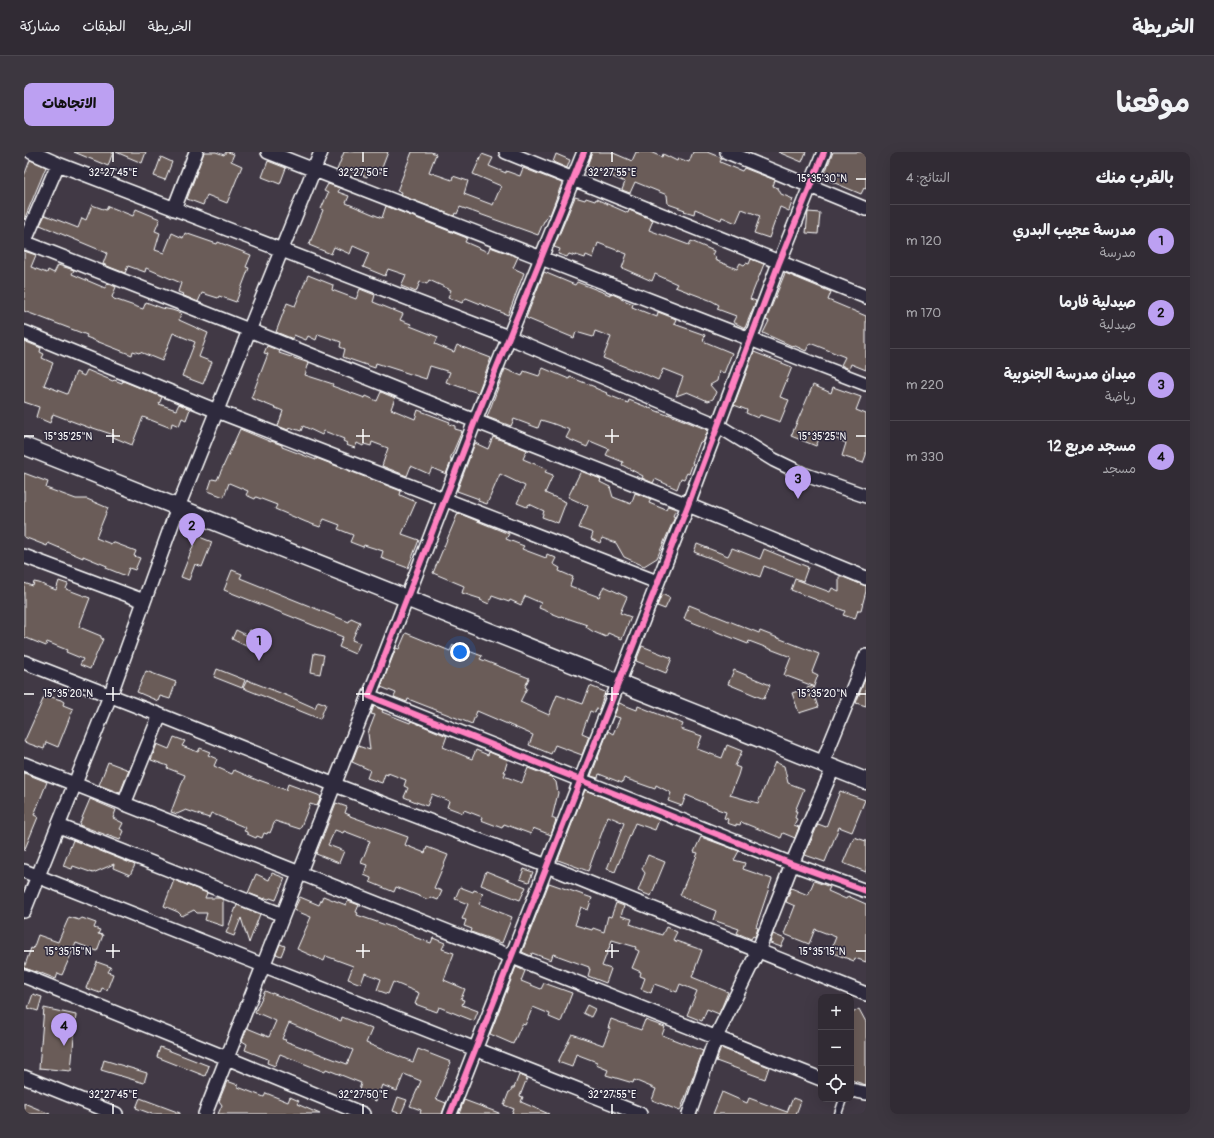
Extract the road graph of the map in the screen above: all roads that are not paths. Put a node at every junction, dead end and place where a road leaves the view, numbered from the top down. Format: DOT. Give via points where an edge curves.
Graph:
graph roads {
  1 [pos="31,152"];
  2 [pos="196,152"];
  3 [pos="268,152"];
  4 [pos="320,152"];
  5 [pos="506,152"];
  6 [pos="584,152"];
  7 [pos="727,152"];
  8 [pos="824,152"];
  9 [pos="58,164"];
  10 [pos="313,170"];
  11 [pos="573,179"];
  12 [pos="810,187"];
  13 [pos="174,209"];
  14 [pos="866,209"];
  15 [pos="24,242"];
  16 [pos="281,250"];
  17 [pos="541,258"];
  18 [pos="780,263"];
  19 [pos="866,297"];
  20 [pos="249,330"];
  21 [pos="24,332"];
  22 [pos="508,337"];
  23 [pos="750,339"];
  24 [pos="866,384"];
  25 [pos="216,411"];
  26 [pos="475,421"];
  27 [pos="717,425"];
  28 [pos="24,446"];
  29 [pos="866,496"];
  30 [pos="444,499"];
  31 [pos="688,504"];
  32 [pos="178,507"];
  33 [pos="24,556"];
  34 [pos="866,578"];
  35 [pos="657,582"];
  36 [pos="407,598"];
  37 [pos="144,602"];
  38 [pos="865,660"];
  39 [pos="24,662"];
  40 [pos="618,682"];
  41 [pos="110,696"];
  42 [pos="369,696"];
  43 [pos="160,715"];
  44 [pos="24,764"];
  45 [pos="828,766"];
  46 [pos="580,780"];
  47 [pos="866,782"];
  48 [pos="75,784"];
  49 [pos="335,785"];
  50 [pos="124,804"];
  51 [pos="58,826"];
  52 [pos="792,864"];
  53 [pos="547,866"];
  54 [pos="24,871"];
  55 [pos="300,872"];
  56 [pos="38,876"];
  57 [pos="866,891"];
  58 [pos="24,911"];
  59 [pos="283,915"];
  60 [pos="758,951"];
  61 [pos="511,956"];
  62 [pos="264,966"];
  63 [pos="24,976"];
  64 [pos="866,994"];
  65 [pos="716,1037"];
  66 [pos="475,1048"];
  67 [pos="228,1058"];
  68 [pos="24,1077"];
  69 [pos="818,1078"];
  70 [pos="854,1091"];
  71 [pos="866,1093"];
  72 [pos="842,1102"];
  73 [pos="116,1114"];
  74 [pos="205,1114"];
  75 [pos="363,1114"];
  76 [pos="450,1114"];
  77 [pos="640,1114"];
  78 [pos="689,1114"];
  79 [pos="838,1114"];
  1 -- 9 [label="street"];
  2 -- 13 [label="street"];
  3 -- 10 [label="street"];
  4 -- 10 [label="street"];
  5 -- 11 [label="street"];
  6 -- 11 [label="street"];
  7 -- 12 [label="street"];
  8 -- 12 [label="street"];
  9 -- 13 [label="street"];
  9 -- 15 [label="street"];
  10 -- 16 [label="street"];
  10 -- 17 [label="street"];
  11 -- 17 [label="street"];
  11 -- 18 [label="street"];
  12 -- 14 [label="street"];
  12 -- 18 [label="street"];
  13 -- 16 [label="street"];
  15 -- 20 [label="street"];
  16 -- 20 [label="street"];
  16 -- 22 [label="street"];
  17 -- 22 [label="street"];
  17 -- 23 [label="street"];
  18 -- 19 [label="street"];
  18 -- 23 [label="street"];
  20 -- 25 [label="street"];
  20 -- 26 [label="street"];
  21 -- 25 [label="street"];
  22 -- 26 [label="street"];
  22 -- 27 [label="street"];
  23 -- 24 [label="street"];
  23 -- 27 [label="street"];
  25 -- 30 [label="street"];
  25 -- 32 [label="street"];
  26 -- 30 [label="street"];
  26 -- 31 [label="street"];
  27 -- 29 [label="street" via="774,460 803,474"];
  27 -- 31 [label="street"];
  28 -- 32 [label="street"];
  30 -- 35 [label="street"];
  30 -- 36 [label="street"];
  31 -- 34 [label="street"];
  31 -- 35 [label="street"];
  32 -- 36 [label="street"];
  32 -- 37 [label="street"];
  33 -- 37 [label="street"];
  35 -- 40 [label="street"];
  36 -- 40 [label="street"];
  36 -- 42 [label="street"];
  37 -- 41 [label="street"];
  38 -- 45 [label="street"];
  39 -- 41 [label="street"];
  40 -- 45 [label="street"];
  40 -- 46 [label="street"];
  41 -- 43 [label="street"];
  41 -- 48 [label="street"];
  42 -- 46 [label="street"];
  42 -- 49 [label="street"];
  43 -- 49 [label="street"];
  43 -- 50 [label="street"];
  44 -- 48 [label="street"];
  45 -- 47 [label="street"];
  45 -- 52 [label="street"];
  46 -- 52 [label="street"];
  46 -- 53 [label="street"];
  48 -- 50 [label="street"];
  48 -- 51 [label="street"];
  49 -- 53 [label="street"];
  49 -- 55 [label="street"];
  50 -- 55 [label="street"];
  51 -- 56 [label="street"];
  51 -- 59 [label="street"];
  52 -- 57 [label="street"];
  52 -- 60 [label="street"];
  53 -- 60 [label="street"];
  53 -- 61 [label="street"];
  54 -- 56 [label="street"];
  55 -- 59 [label="street"];
  55 -- 61 [label="street"];
  56 -- 58 [label="street"];
  56 -- 62 [label="street"];
  59 -- 62 [label="street"];
  60 -- 64 [label="street"];
  60 -- 65 [label="street"];
  61 -- 65 [label="street"];
  61 -- 66 [label="street"];
  62 -- 66 [label="street"];
  62 -- 67 [label="street"];
  63 -- 67 [label="street"];
  65 -- 69 [label="street"];
  65 -- 78 [label="street"];
  66 -- 76 [label="street"];
  66 -- 77 [label="street"];
  67 -- 74 [label="street"];
  67 -- 75 [label="street"];
  68 -- 73 [label="street"];
  70 -- 71 [label="street"];
  72 -- 79 [label="lane"];
}
